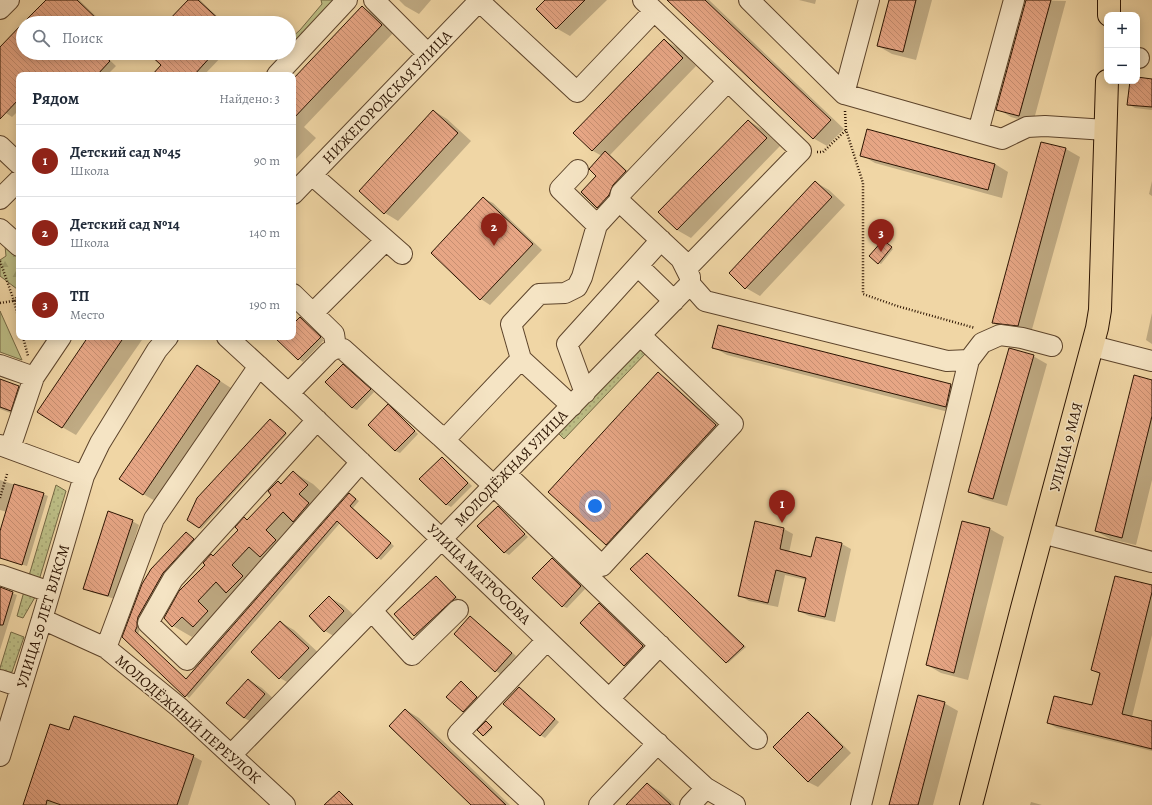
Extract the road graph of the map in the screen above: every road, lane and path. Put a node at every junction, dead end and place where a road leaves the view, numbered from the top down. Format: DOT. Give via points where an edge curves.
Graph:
graph roads {
  1 [pos="9,0"];
  2 [pos="347,0"];
  3 [pos="374,0"];
  4 [pos="479,0"];
  5 [pos="749,0"];
  6 [pos="869,0"];
  7 [pos="1014,0"];
  8 [pos="1109,0"];
  9 [pos="649,5"];
  10 [pos="0,9"];
  11 [pos="1109,12"];
  12 [pos="428,54"];
  13 [pos="296,55"];
  14 [pos="291,60"];
  15 [pos="280,72"];
  16 [pos="728,81"];
  17 [pos="1107,84"];
  18 [pos="844,94"];
  19 [pos="846,130"];
  20 [pos="1106,130"];
  21 [pos="978,132"];
  22 [pos="0,146"];
  23 [pos="801,151"];
  24 [pos="16,161"];
  25 [pos="578,170"];
  26 [pos="312,175"];
  27 [pos="16,183"];
  28 [pos="296,191"];
  29 [pos="0,199"];
  30 [pos="619,201"];
  31 [pos="597,224"];
  32 [pos="0,229"];
  33 [pos="386,240"];
  34 [pos="661,240"];
  35 [pos="16,243"];
  36 [pos="402,254"];
  37 [pos="0,261"];
  38 [pos="638,266"];
  39 [pos="688,276"];
  40 [pos="296,297"];
  41 [pos="16,298"];
  42 [pos="14,301"];
  43 [pos="674,301"];
  44 [pos="0,303"];
  45 [pos="16,309"];
  46 [pos="313,313"];
  47 [pos="1000,335"];
  48 [pos="641,336"];
  49 [pos="59,340"];
  50 [pos="165,340"];
  51 [pos="230,340"];
  52 [pos="1052,346"];
  53 [pos="1093,346"];
  54 [pos="336,348"];
  55 [pos="521,359"];
  56 [pos="970,360"];
  57 [pos="1152,361"];
  58 [pos="0,365"];
  59 [pos="259,366"];
  60 [pos="34,377"];
  61 [pos="289,393"];
  62 [pos="578,400"];
  63 [pos="317,420"];
  64 [pos="440,436"];
  65 [pos="5,447"];
  66 [pos="361,462"];
  67 [pos="7,474"];
  68 [pos="84,476"];
  69 [pos="500,480"];
  70 [pos="0,498"];
  71 [pos="1042,533"];
  72 [pos="442,539"];
  73 [pos="1152,562"];
  74 [pos="0,575"];
  75 [pos="50,592"];
  76 [pos="458,610"];
  77 [pos="372,611"];
  78 [pos="42,619"];
  79 [pos="547,640"];
  80 [pos="660,645"];
  81 [pos="106,648"];
  82 [pos="0,680"];
  83 [pos="22,687"];
  84 [pos="609,699"];
  85 [pos="757,739"];
  86 [pos="658,743"];
  87 [pos="231,755"];
  88 [pos="0,756"];
  89 [pos="706,788"];
  90 [pos="285,805"];
  91 [pos="534,805"];
  92 [pos="599,805"];
  93 [pos="690,805"];
  94 [pos="736,805"];
  95 [pos="861,805"];
  96 [pos="971,805"];
  1 -- 10 [label="street"];
  2 -- 13 [label="street"];
  3 -- 12 [label="street"];
  4 -- 9 [label="street" via="577,92"];
  4 -- 12 [label="street, НИЖЕГОРОДСКАЯ УЛИЦА"];
  5 -- 18 [label="street"];
  6 -- 18 [label="street"];
  7 -- 21 [label="street"];
  8 -- 11 [label="main road"];
  9 -- 16 [label="street"];
  12 -- 26 [label="street, НИЖЕГОРОДСКАЯ УЛИЦА"];
  14 -- 15 [label="street"];
  16 -- 23 [label="street"];
  16 -- 30 [label="street" via="621,193"];
  17 -- 20 [label="main road, УЛИЦА 9 МАЯ"];
  18 -- 19 [label="path"];
  18 -- 21 [label="street"];
  19 -- 23 [label="path" via="823,152"];
  19 -- 47 [label="path" via="864,183 863,294"];
  20 -- 21 [label="street" via="1027,127 1002,139"];
  20 -- 53 [label="main road, УЛИЦА 9 МАЯ" via="1100,310"];
  22 -- 24 [label="street"];
  23 -- 39 [label="street, МОЛОДЁЖНАЯ УЛИЦА"];
  25 -- 31 [label="street" via="560,189"];
  26 -- 28 [label="street, НИЖЕГОРОДСКАЯ УЛИЦА"];
  26 -- 33 [label="street"];
  27 -- 29 [label="street"];
  30 -- 31 [label="street"];
  30 -- 34 [label="street"];
  31 -- 55 [label="street" via="578,288 565,293 539,294 511,324"];
  32 -- 35 [label="street"];
  33 -- 36 [label="street"];
  33 -- 46 [label="street"];
  34 -- 38 [label="street"];
  34 -- 39 [label="street" via="681,259"];
  37 -- 42 [label="path"];
  38 -- 43 [label="street"];
  38 -- 62 [label="street" via="567,344"];
  39 -- 43 [label="street, МОЛОДЁЖНАЯ УЛИЦА"];
  39 -- 56 [label="street" via="705,301 946,361"];
  40 -- 46 [label="street"];
  41 -- 42 [label="path"];
  42 -- 44 [label="path"];
  42 -- 45 [label="path"];
  43 -- 48 [label="street, МОЛОДЁЖНАЯ УЛИЦА"];
  46 -- 54 [label="street" via="334,334"];
  47 -- 52 [label="street"];
  47 -- 56 [label="street" via="982,343"];
  48 -- 62 [label="street, МОЛОДЁЖНАЯ УЛИЦА"];
  48 -- 69 [label="street" via="733,424 602,566"];
  49 -- 60 [label="street"];
  50 -- 68 [label="street" via="100,443"];
  51 -- 59 [label="street, УЛИЦА МАТРОСОВА"];
  53 -- 57 [label="street"];
  53 -- 71 [label="main road, УЛИЦА 9 МАЯ"];
  54 -- 61 [label="street"];
  54 -- 64 [label="street" via="342,349"];
  55 -- 62 [label="street"];
  55 -- 64 [label="street" via="449,435"];
  56 -- 95 [label="street"];
  58 -- 60 [label="street"];
  59 -- 61 [label="street, УЛИЦА МАТРОСОВА"];
  59 -- 81 [label="street" via="154,519"];
  60 -- 65 [label="street"];
  61 -- 63 [label="street, УЛИЦА МАТРОСОВА"];
  62 -- 69 [label="street, МОЛОДЁЖНАЯ УЛИЦА"];
  63 -- 66 [label="street, УЛИЦА МАТРОСОВА"];
  63 -- 66 [label="street" via="173,579 148,623 187,660"];
  64 -- 69 [label="street"];
  65 -- 68 [label="street"];
  66 -- 72 [label="street, УЛИЦА МАТРОСОВА"];
  67 -- 70 [label="path"];
  68 -- 75 [label="street, УЛИЦА 50 ЛЕТ ВЛКСМ"];
  69 -- 72 [label="street, МОЛОДЁЖНАЯ УЛИЦА"];
  69 -- 80 [label="street"];
  71 -- 73 [label="street"];
  71 -- 96 [label="main road, УЛИЦА 9 МАЯ"];
  72 -- 77 [label="street, МОЛОДЁЖНАЯ УЛИЦА"];
  72 -- 79 [label="street, УЛИЦА МАТРОСОВА"];
  74 -- 75 [label="street"];
  75 -- 78 [label="street, УЛИЦА 50 ЛЕТ ВЛКСМ"];
  76 -- 77 [label="street" via="412,655"];
  77 -- 87 [label="street, МОЛОДЁЖНАЯ УЛИЦА"];
  78 -- 81 [label="street, МОЛОДЁЖНЫЙ ПЕРЕУЛОК"];
  78 -- 83 [label="street, УЛИЦА 50 ЛЕТ ВЛКСМ"];
  79 -- 84 [label="street, УЛИЦА МАТРОСОВА"];
  79 -- 91 [label="street" via="458,734"];
  80 -- 84 [label="street"];
  80 -- 85 [label="street"];
  81 -- 87 [label="street, МОЛОДЁЖНЫЙ ПЕРЕУЛОК" via="180,708"];
  82 -- 83 [label="street"];
  83 -- 88 [label="street, УЛИЦА 50 ЛЕТ ВЛКСМ"];
  84 -- 86 [label="street, УЛИЦА МАТРОСОВА"];
  86 -- 89 [label="street, УЛИЦА МАТРОСОВА"];
  86 -- 92 [label="street"];
  87 -- 90 [label="street, МОЛОДЁЖНЫЙ ПЕРЕУЛОК"];
  89 -- 93 [label="street"];
  89 -- 94 [label="street, УЛИЦА МАТРОСОВА"];
}
